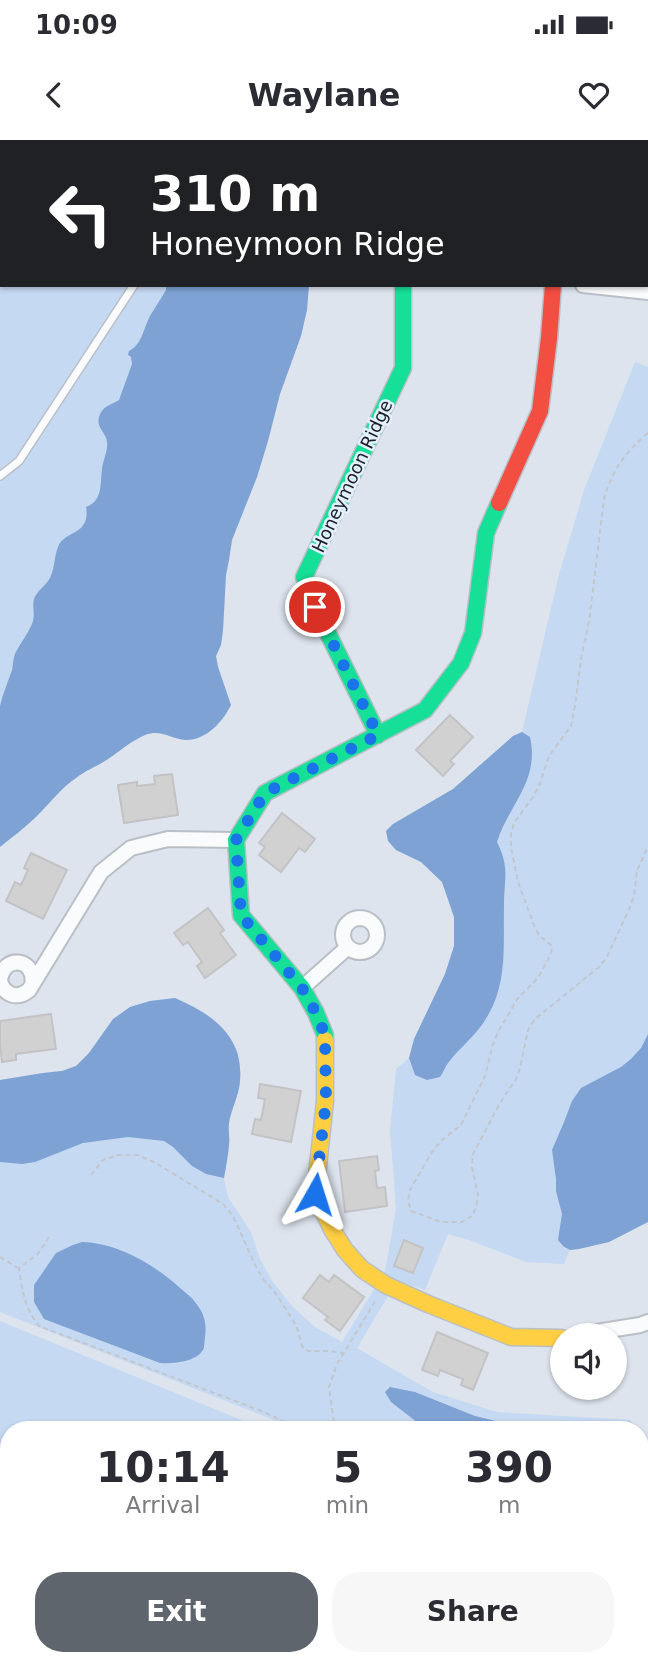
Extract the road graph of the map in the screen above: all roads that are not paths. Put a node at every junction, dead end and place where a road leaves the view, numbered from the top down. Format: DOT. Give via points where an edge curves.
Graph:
graph roads {
  1 [pos="133,287"];
  2 [pos="403,287"];
  3 [pos="552,287"];
  4 [pos="602,287"];
  5 [pos="648,292"];
  6 [pos="0,476"];
  7 [pos="378,735"];
  8 [pos="236,840"];
  9 [pos="348,947"];
  10 [pos="0,980"];
  11 [pos="32,985"];
  12 [pos="302,988"];
  13 [pos="648,1322"];
  14 [pos="627,1327"];
  15 [pos="550,1338"];
  1 -- 6 [label="lane" via="19,461"];
  2 -- 7 [label="street, Honeymoon Ridge" via="403,368 304,577"];
  3 -- 7 [label="street" via="541,411 486,533 473,633 461,663 425,710"];
  4 -- 5 [label="street"];
  7 -- 8 [label="street" via="265,793"];
  8 -- 11 [label="street" via="168,839 131,848 101,872"];
  8 -- 12 [label="street" via="241,915"];
  9 -- 12 [label="street"];
  10 -- 11 [label="street" via="4,990 14,995 25,993"];
  10 -- 11 [label="street" via="6,966 16,962 30,970"];
  12 -- 15 [label="street" via="325,1035 326,1101 315,1194 345,1250 386,1285 511,1337"];
  13 -- 14 [label="street"];
}
